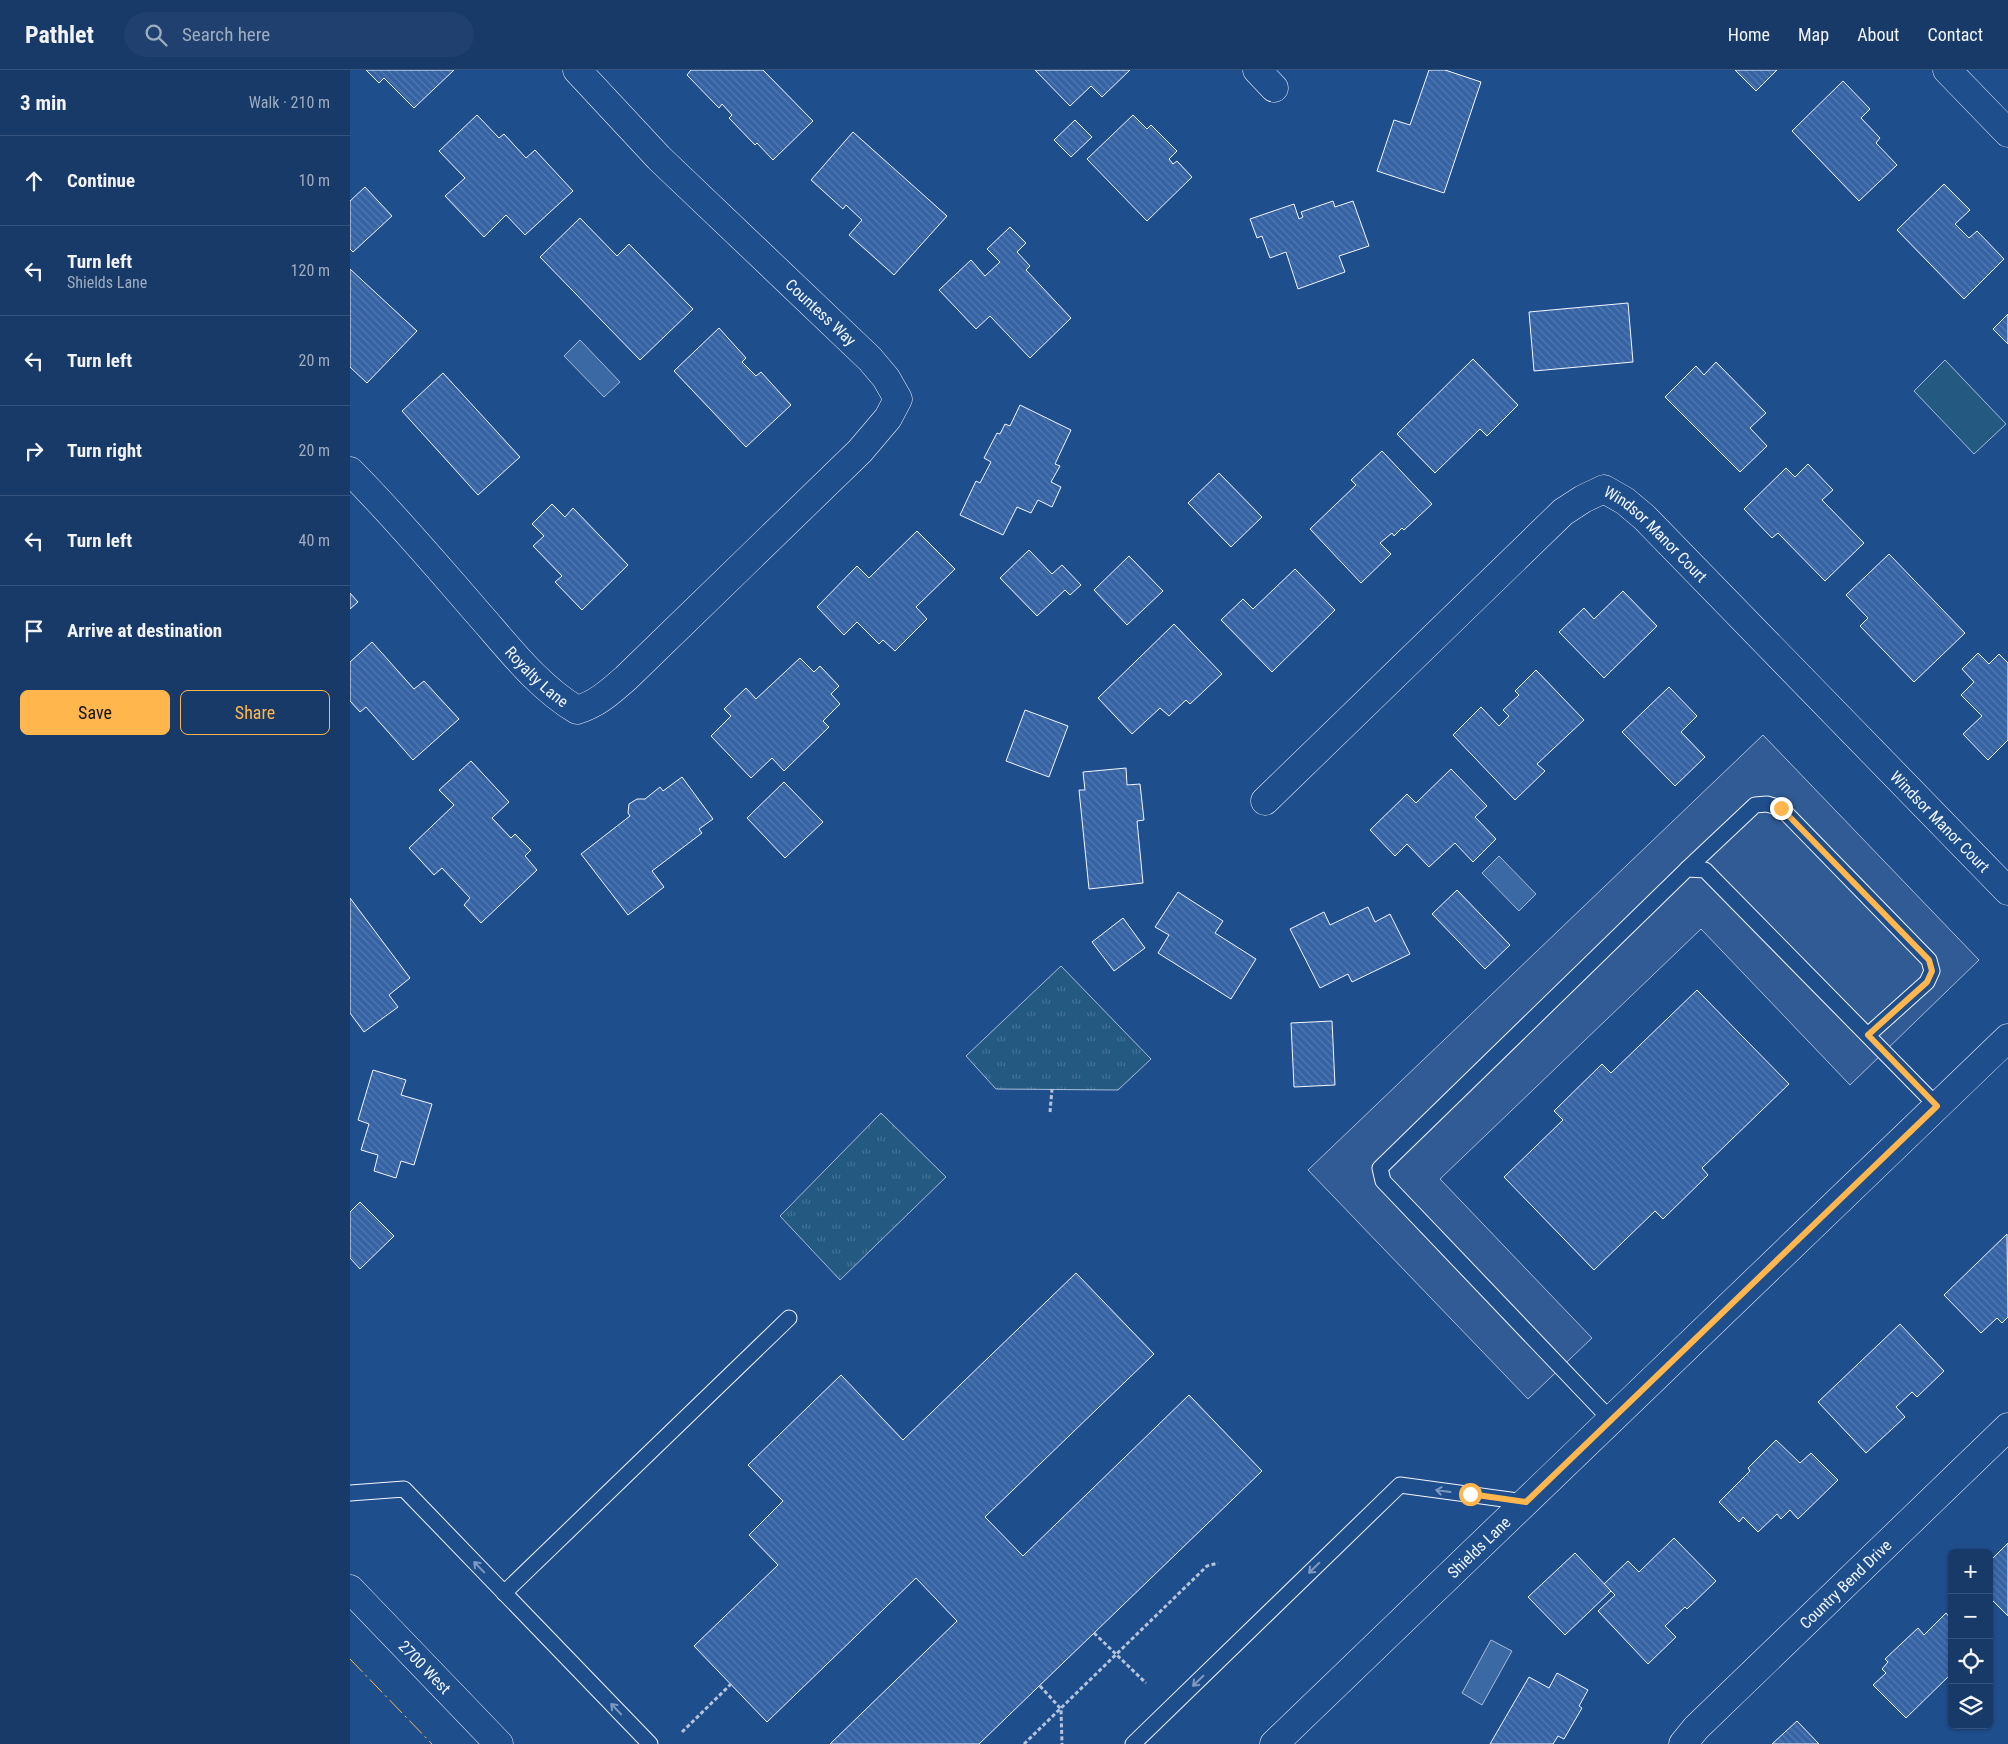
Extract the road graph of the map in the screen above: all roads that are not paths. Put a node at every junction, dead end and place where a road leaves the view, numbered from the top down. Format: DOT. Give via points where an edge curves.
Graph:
graph roads {
  1 [pos="577,70"];
  2 [pos="1947,70"];
  3 [pos="2008,133"];
  4 [pos="350,471"];
  5 [pos="744,564"];
  6 [pos="1265,801"];
  7 [pos="1687,869"];
  8 [pos="2008,891"];
  9 [pos="1868,1035"];
  10 [pos="2008,1038"];
  11 [pos="1937,1106"];
  12 [pos="789,1318"];
  13 [pos="1611,1420"];
  14 [pos="2008,1426"];
  15 [pos="350,1493"];
  16 [pos="1526,1502"];
  17 [pos="350,1589"];
  18 [pos="504,1593"];
  19 [pos="499,1744"];
  20 [pos="650,1744"];
  21 [pos="1133,1744"];
  22 [pos="1274,1744"];
  23 [pos="1683,1744"];
  1 -- 5 [label="street, Countess Way" via="659,158 870,359 898,399 870,440"];
  2 -- 3 [label="street"];
  4 -- 5 [label="street, Royalty Lane" via="520,661 546,688 577,710 591,706 626,678"];
  6 -- 8 [label="street, Windsor Manor Court" via="1564,512 1604,489 1644,517"];
  7 -- 9 [label="lane" via="1705,870"];
  7 -- 9 [label="lane" via="1755,805 1781,808 1929,960 1932,971 1927,982"];
  7 -- 13 [label="lane" via="1380,1168 1383,1181"];
  9 -- 11 [label="lane"];
  10 -- 11 [label="street, Shields Lane"];
  11 -- 13 [label="street, Shields Lane"];
  12 -- 18 [label="lane"];
  13 -- 16 [label="street, Shields Lane"];
  14 -- 23 [label="street, Country Bend Drive"];
  18 -- 15 [label="lane, one-way" via="404,1489"];
  16 -- 21 [label="lane, one-way" via="1400,1485"];
  16 -- 22 [label="street, Shields Lane"];
  17 -- 19 [label="street, 2700 West"];
  20 -- 18 [label="lane, one-way"];
}
